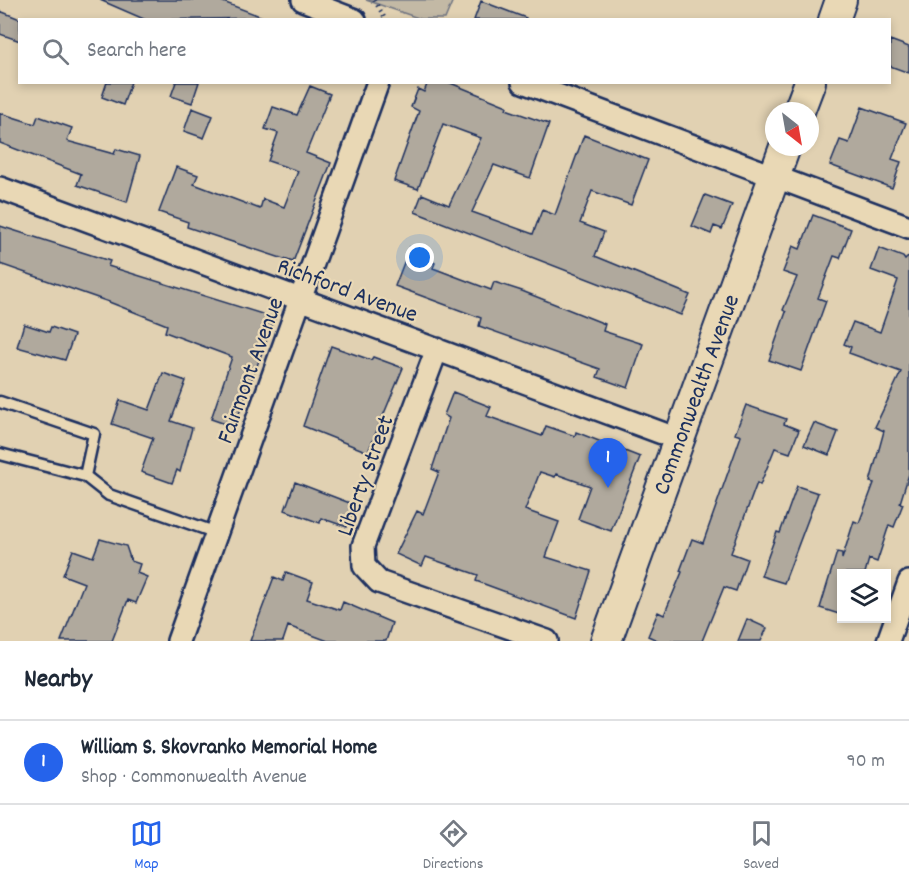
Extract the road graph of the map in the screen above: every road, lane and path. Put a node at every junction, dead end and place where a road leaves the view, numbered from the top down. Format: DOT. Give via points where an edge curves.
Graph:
graph roads {
  1 [pos="303,0"];
  2 [pos="374,0"];
  3 [pos="841,0"];
  4 [pos="350,18"];
  5 [pos="385,18"];
  6 [pos="835,18"];
  7 [pos="377,84"];
  8 [pos="528,84"];
  9 [pos="809,84"];
  10 [pos="802,102"];
  11 [pos="782,156"];
  12 [pos="774,177"];
  13 [pos="0,188"];
  14 [pos="909,227"];
  15 [pos="302,299"];
  16 [pos="437,349"];
  17 [pos="0,402"];
  18 [pos="678,439"];
  19 [pos="0,454"];
  20 [pos="85,476"];
  21 [pos="217,533"];
  22 [pos="909,582"];
  23 [pos="178,641"];
  24 [pos="547,641"];
  25 [pos="606,641"];
  26 [pos="888,641"];
  1 -- 4 [label="street"];
  2 -- 5 [label="path"];
  3 -- 6 [label="street"];
  7 -- 15 [label="street, Fairmont Avenue"];
  8 -- 12 [label="street"];
  9 -- 10 [label="street"];
  11 -- 12 [label="street, Commonwealth Avenue"];
  12 -- 14 [label="street"];
  12 -- 18 [label="street, Commonwealth Avenue"];
  13 -- 15 [label="street, Richford Avenue"];
  15 -- 16 [label="street, Richford Avenue"];
  15 -- 21 [label="street, Fairmont Avenue"];
  16 -- 18 [label="street, Richford Avenue"];
  16 -- 24 [label="street, Liberty Street" via="363,546 364,567 379,582"];
  17 -- 20 [label="lane" via="94,434"];
  18 -- 25 [label="street, Commonwealth Avenue"];
  19 -- 20 [label="lane"];
  20 -- 21 [label="lane" via="109,495"];
  21 -- 23 [label="street, Fairmont Avenue"];
  22 -- 26 [label="street"];
}
